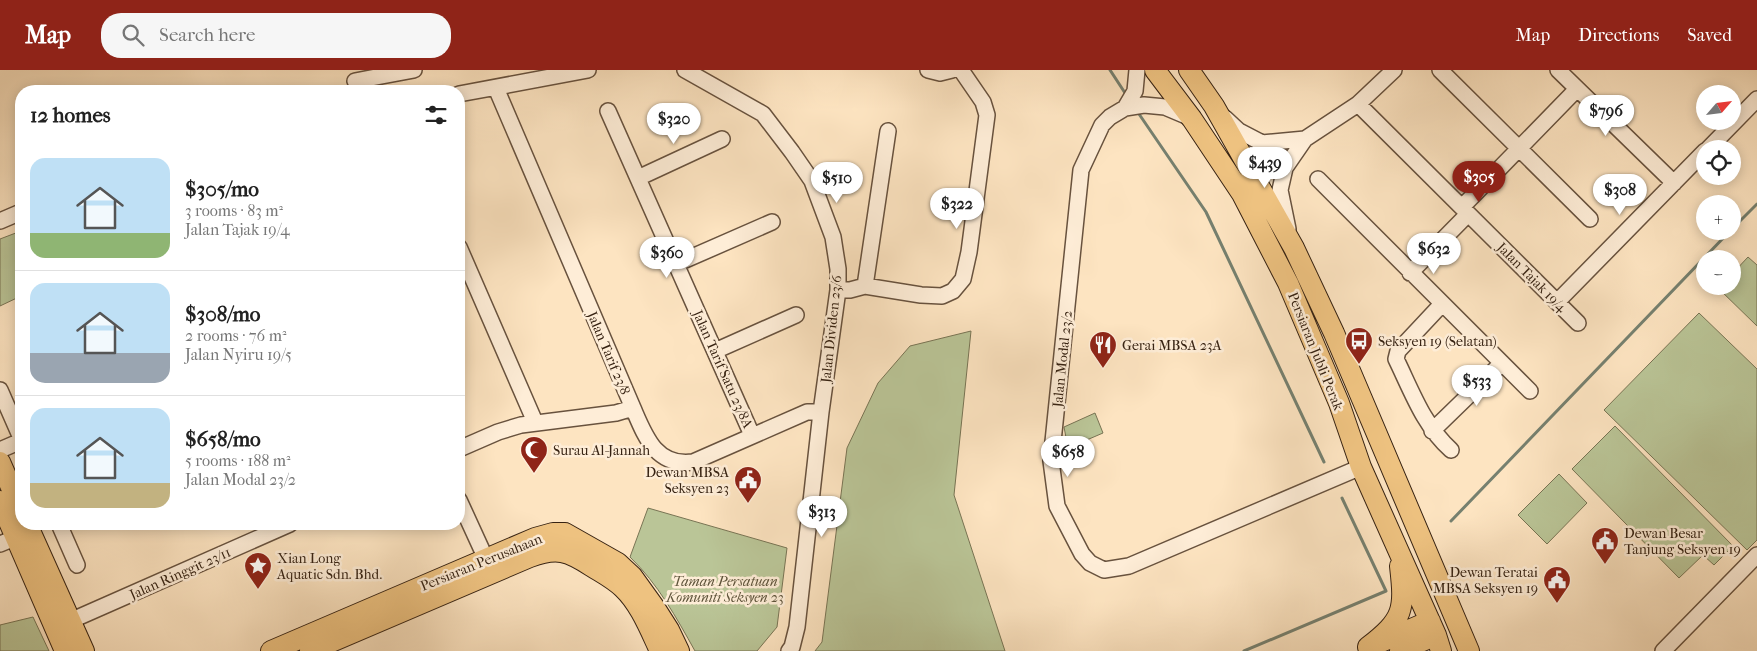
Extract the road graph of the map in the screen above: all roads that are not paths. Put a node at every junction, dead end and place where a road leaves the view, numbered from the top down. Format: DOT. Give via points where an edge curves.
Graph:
graph roads {
  1 [pos="414,70"];
  2 [pos="588,70"];
  3 [pos="685,70"];
  4 [pos="928,70"];
  5 [pos="952,70"];
  6 [pos="960,70"];
  7 [pos="1137,70"];
  8 [pos="1155,70"];
  9 [pos="1189,70"];
  10 [pos="1394,70"];
  11 [pos="1440,70"];
  12 [pos="1558,70"];
  13 [pos="355,81"];
  14 [pos="496,88"];
  15 [pos="1577,89"];
  16 [pos="465,93"];
  17 [pos="1757,98"];
  18 [pos="1358,104"];
  19 [pos="1214,106"];
  20 [pos="1125,108"];
  21 [pos="608,111"];
  22 [pos="1192,119"];
  23 [pos="888,131"];
  24 [pos="722,139"];
  25 [pos="1305,139"];
  26 [pos="1717,140"];
  27 [pos="1519,148"];
  28 [pos="1696,161"];
  29 [pos="638,178"];
  30 [pos="1318,179"];
  31 [pos="1674,183"];
  32 [pos="1465,210"];
  33 [pos="15,215"];
  34 [pos="1590,219"];
  35 [pos="0,221"];
  36 [pos="772,222"];
  37 [pos="1294,248"];
  38 [pos="465,261"];
  39 [pos="676,264"];
  40 [pos="1410,273"];
  41 [pos="865,286"];
  42 [pos="838,290"];
  43 [pos="1557,302"];
  44 [pos="1442,304"];
  45 [pos="796,316"];
  46 [pos="1578,323"];
  47 [pos="715,351"];
  48 [pos="1502,363"];
  49 [pos="0,390"];
  50 [pos="1530,390"];
  51 [pos="633,408"];
  52 [pos="821,412"];
  53 [pos="535,422"];
  54 [pos="15,425"];
  55 [pos="1432,431"];
  56 [pos="752,435"];
  57 [pos="1378,439"];
  58 [pos="15,442"];
  59 [pos="465,446"];
  60 [pos="0,450"];
  61 [pos="1452,450"];
  62 [pos="0,462"];
  63 [pos="1362,467"];
  64 [pos="1394,474"];
  65 [pos="15,496"];
  66 [pos="0,500"];
  67 [pos="465,513"];
  68 [pos="15,528"];
  69 [pos="62,530"];
  70 [pos="276,530"];
  71 [pos="18,534"];
  72 [pos="1397,544"];
  73 [pos="1757,556"];
  74 [pos="486,559"];
  75 [pos="77,565"];
  76 [pos="1445,591"];
  77 [pos="70,621"];
  78 [pos="1438,633"];
  79 [pos="1466,645"];
  80 [pos="1364,649"];
  81 [pos="65,651"];
  82 [pos="84,651"];
  83 [pos="271,651"];
  84 [pos="310,651"];
  85 [pos="660,651"];
  86 [pos="679,651"];
  87 [pos="789,651"];
  88 [pos="1400,651"];
  89 [pos="1663,651"];
  1 -- 13 [label="street"];
  2 -- 14 [label="street"];
  3 -- 42 [label="street, Jalan Dividen 23/6" via="763,114 792,152 812,181 833,237"];
  4 -- 5 [label="street" via="940,73"];
  6 -- 41 [label="street" via="988,114 963,279 953,291 942,296"];
  7 -- 20 [label="street, Jalan Modal 23/2" via="1135,90"];
  8 -- 22 [label="main road, Persiaran Jubli Perak"];
  9 -- 19 [label="main road, Persiaran Jubli Perak"];
  10 -- 18 [label="street"];
  11 -- 27 [label="street"];
  12 -- 15 [label="street"];
  14 -- 16 [label="street"];
  14 -- 51 [label="street, Jalan Tarif 23/8"];
  15 -- 27 [label="street"];
  15 -- 31 [label="street"];
  17 -- 26 [label="street"];
  18 -- 25 [label="street"];
  18 -- 32 [label="street, Jalan Tajak 19/4"];
  19 -- 25 [label="street" via="1239,132 1262,143"];
  19 -- 37 [label="main road, Persiaran Jubli Perak"];
  20 -- 22 [label="street, Jalan Modal 23/2" via="1144,105 1165,107"];
  20 -- 63 [label="street, Jalan Modal 23/2" via="1102,125 1081,170 1051,461 1057,506 1082,554 1090,563 1104,570 1129,566"];
  21 -- 29 [label="street, Jalan Tarif Satu 23/8A"];
  22 -- 63 [label="main road, Persiaran Jubli Perak" via="1242,194 1288,283 1339,403"];
  23 -- 41 [label="street"];
  24 -- 29 [label="street"];
  25 -- 37 [label="street" via="1285,168 1280,190"];
  27 -- 32 [label="street"];
  27 -- 34 [label="street"];
  28 -- 31 [label="street"];
  29 -- 39 [label="street, Jalan Tarif Satu 23/8A"];
  30 -- 40 [label="street"];
  31 -- 43 [label="street"];
  32 -- 40 [label="street"];
  32 -- 43 [label="street, Jalan Tajak 19/4"];
  33 -- 35 [label="street"];
  36 -- 39 [label="street"];
  37 -- 57 [label="main road, Persiaran Jubli Perak"];
  38 -- 53 [label="street"];
  39 -- 47 [label="street, Jalan Tarif Satu 23/8A"];
  40 -- 44 [label="street"];
  41 -- 42 [label="street"];
  42 -- 52 [label="street, Jalan Dividen 23/6"];
  43 -- 46 [label="street, Jalan Tajak 19/4"];
  44 -- 48 [label="street"];
  44 -- 55 [label="street" via="1398,351 1396,360"];
  45 -- 47 [label="street"];
  47 -- 56 [label="street, Jalan Tarif Satu 23/8A"];
  48 -- 50 [label="street"];
  48 -- 55 [label="street"];
  49 -- 54 [label="street"];
  51 -- 53 [label="street"];
  51 -- 56 [label="street, Jalan Tarif 23/8" via="656,451 682,464"];
  52 -- 56 [label="street, Jalan Tarif 23/8" via="807,412"];
  52 -- 87 [label="street, Jalan Dividen 23/6" via="797,627"];
  53 -- 59 [label="street" via="498,432"];
  55 -- 61 [label="street"];
  57 -- 63 [label="main road"];
  57 -- 64 [label="main road, Persiaran Jubli Perak"];
  58 -- 60 [label="street"];
  62 -- 65 [label="main road"];
  63 -- 64 [label="main road" via="1380,468"];
  63 -- 72 [label="main road, Persiaran Jubli Perak"];
  64 -- 76 [label="main road, Persiaran Jubli Perak"];
  66 -- 68 [label="main road"];
  67 -- 74 [label="street"];
  69 -- 75 [label="street"];
  70 -- 77 [label="street, Jalan Ringgit 23/11"];
  71 -- 77 [label="main road"];
  71 -- 81 [label="main road"];
  72 -- 78 [label="main road, Persiaran Jubli Perak"];
  72 -- 80 [label="main road" via="1403,604 1388,632"];
  73 -- 89 [label="street"];
  74 -- 83 [label="main road, Persiaran Perusahaan"];
  74 -- 86 [label="main road, Persiaran Perusahaan" via="535,538 565,533 618,563 632,576 669,630"];
  76 -- 78 [label="main road" via="1445,613"];
  76 -- 79 [label="main road, Persiaran Jubli Perak"];
  77 -- 82 [label="main road"];
  78 -- 79 [label="main road"];
  78 -- 80 [label="main road"];
  78 -- 88 [label="main road"];
  84 -- 85 [label="main road, Persiaran Perusahaan" via="530,557 559,550 574,556 624,589 636,604"];
}
